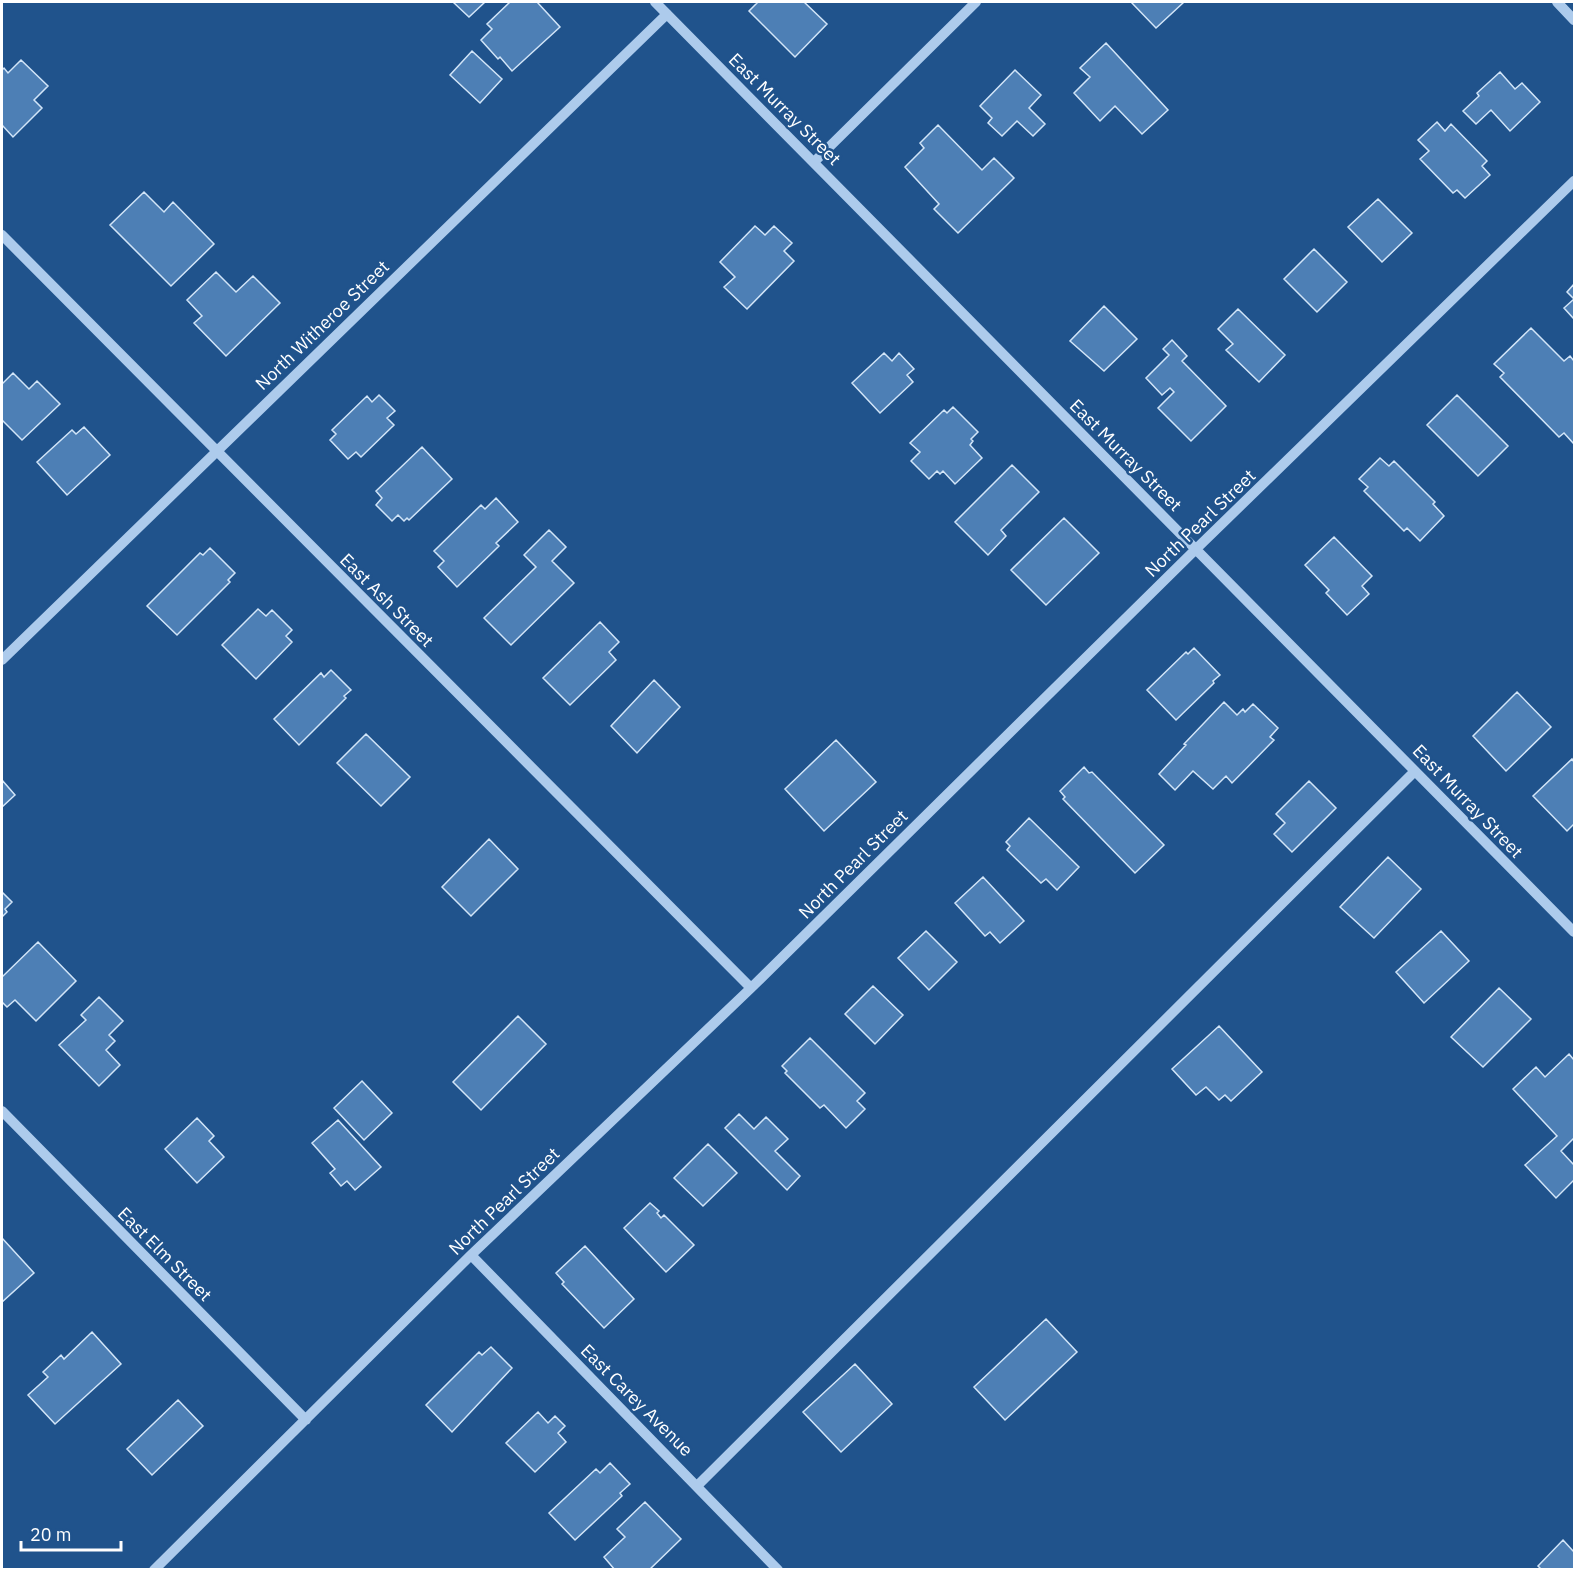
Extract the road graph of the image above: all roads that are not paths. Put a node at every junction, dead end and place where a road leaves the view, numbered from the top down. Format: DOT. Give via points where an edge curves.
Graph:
graph roads {
  1 [pos="655,2"];
  2 [pos="976,2"];
  3 [pos="1557,2"];
  4 [pos="667,14"];
  5 [pos="1575,20"];
  6 [pos="814,162"];
  7 [pos="1575,181"];
  8 [pos="2,236"];
  9 [pos="215,452"];
  10 [pos="1196,549"];
  11 [pos="2,660"];
  12 [pos="1415,771"];
  13 [pos="1575,932"];
  14 [pos="751,988"];
  15 [pos="2,1111"];
  16 [pos="471,1255"];
  17 [pos="306,1420"];
  18 [pos="698,1485"];
  19 [pos="154,1569"];
  20 [pos="778,1569"];
  1 -- 4 [label="street, East Murray Street"];
  2 -- 6 [label="street"];
  3 -- 5 [label="street"];
  4 -- 6 [label="street, East Murray Street"];
  4 -- 9 [label="street, North Witheroe Street"];
  6 -- 10 [label="street, East Murray Street"];
  7 -- 10 [label="street, North Pearl Street"];
  8 -- 9 [label="street, East Ash Street"];
  9 -- 11 [label="street, North Witheroe Street"];
  9 -- 14 [label="street, East Ash Street"];
  10 -- 12 [label="street, East Murray Street"];
  10 -- 14 [label="street, North Pearl Street"];
  12 -- 13 [label="street, East Murray Street"];
  12 -- 18 [label="street"];
  14 -- 16 [label="street, North Pearl Street"];
  15 -- 17 [label="street, East Elm Street"];
  16 -- 17 [label="street, North Pearl Street"];
  16 -- 18 [label="street, East Carey Avenue"];
  17 -- 19 [label="street, North Pearl Street"];
  18 -- 20 [label="street, East Carey Avenue"];
}
